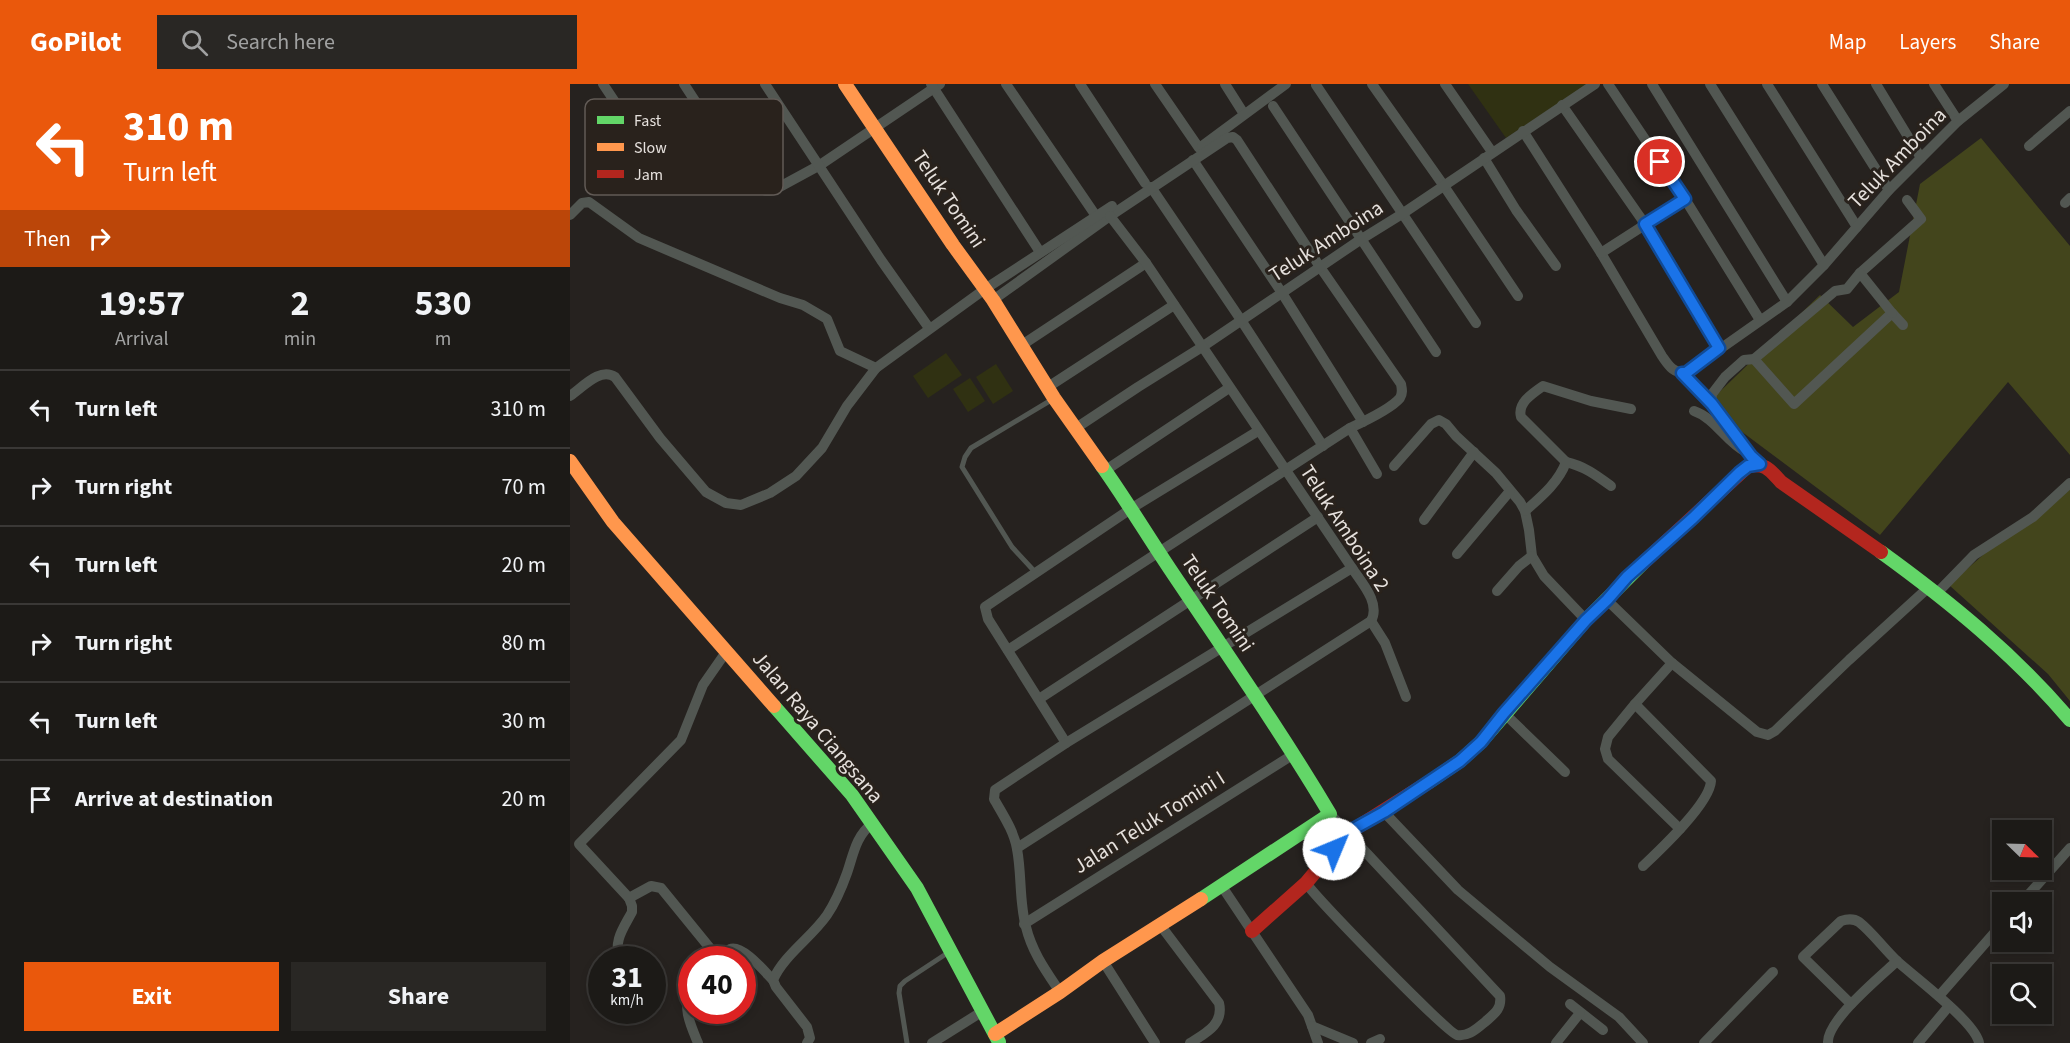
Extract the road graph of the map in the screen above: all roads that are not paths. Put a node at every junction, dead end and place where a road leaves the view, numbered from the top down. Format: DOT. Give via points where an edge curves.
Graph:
graph roads {
  1 [pos="684,84"];
  2 [pos="765,84"];
  3 [pos="846,84"];
  4 [pos="1006,84"];
  5 [pos="1080,84"];
  6 [pos="1155,84"];
  7 [pos="1226,84"];
  8 [pos="1286,84"];
  9 [pos="1372,84"];
  10 [pos="1445,84"];
  11 [pos="1595,84"];
  12 [pos="1608,84"];
  13 [pos="1652,84"];
  14 [pos="1710,84"];
  15 [pos="1767,84"];
  16 [pos="1822,84"];
  17 [pos="1876,84"];
  18 [pos="1934,84"];
  19 [pos="935,85"];
  20 [pos="1316,85"];
  21 [pos="2000,85"];
  22 [pos="608,86"];
  23 [pos="616,99"];
  24 [pos="694,99"];
  25 [pos="775,99"];
  26 [pos="1562,105"];
  27 [pos="1273,106"];
  28 [pos="783,111"];
  29 [pos="2070,111"];
  30 [pos="1244,114"];
  31 [pos="1958,121"];
  32 [pos="876,127"];
  33 [pos="1523,131"];
  34 [pos="2029,146"];
  35 [pos="1199,148"];
  36 [pos="1488,155"];
  37 [pos="1921,158"];
  38 [pos="1193,160"];
  39 [pos="820,165"];
  40 [pos="783,185"];
  41 [pos="1148,185"];
  42 [pos="1444,186"];
  43 [pos="1889,190"];
  44 [pos="1685,199"];
  45 [pos="1907,200"];
  46 [pos="1402,214"];
  47 [pos="570,215"];
  48 [pos="1096,216"];
  49 [pos="1110,216"];
  50 [pos="1645,224"];
  51 [pos="1857,227"];
  52 [pos="1360,240"];
  53 [pos="1040,252"];
  54 [pos="1601,253"];
  55 [pos="1146,263"];
  56 [pos="1824,265"];
  57 [pos="1556,266"];
  58 [pos="1320,267"];
  59 [pos="1860,273"];
  60 [pos="1282,293"];
  61 [pos="989,294"];
  62 [pos="1518,296"];
  63 [pos="1787,302"];
  64 [pos="1174,305"];
  65 [pos="1892,314"];
  66 [pos="1241,320"];
  67 [pos="1760,320"];
  68 [pos="1476,323"];
  69 [pos="1903,325"];
  70 [pos="929,328"];
  71 [pos="1022,345"];
  72 [pos="1202,347"];
  73 [pos="1719,348"];
  74 [pos="1436,352"];
  75 [pos="1754,358"];
  76 [pos="876,368"];
  77 [pos="1682,373"];
  78 [pos="1229,388"];
  79 [pos="1051,392"];
  80 [pos="570,396"];
  81 [pos="1712,404"];
  82 [pos="1631,409"];
  83 [pos="1694,411"];
  84 [pos="1363,422"];
  85 [pos="1076,428"];
  86 [pos="1350,428"];
  87 [pos="1258,431"];
  88 [pos="1323,446"];
  89 [pos="1474,452"];
  90 [pos="1756,460"];
  91 [pos="570,461"];
  92 [pos="1566,462"];
  93 [pos="1394,466"];
  94 [pos="1106,470"];
  95 [pos="1285,470"];
  96 [pos="1377,474"];
  97 [pos="2070,483"];
  98 [pos="1611,486"];
  99 [pos="1510,491"];
  100 [pos="1132,508"];
  101 [pos="1525,511"];
  102 [pos="1318,517"];
  103 [pos="1424,520"];
  104 [pos="1159,553"];
  105 [pos="1457,554"];
  106 [pos="1532,556"];
  107 [pos="1352,568"];
  108 [pos="1036,573"];
  109 [pos="1934,590"];
  110 [pos="1497,591"];
  111 [pos="1192,600"];
  112 [pos="1607,600"];
  113 [pos="1586,620"];
  114 [pos="1371,621"];
  115 [pos="1221,646"];
  116 [pos="1008,651"];
  117 [pos="726,652"];
  118 [pos="1672,663"];
  119 [pos="1255,697"];
  120 [pos="1406,697"];
  121 [pos="1039,699"];
  122 [pos="1635,704"];
  123 [pos="1504,713"];
  124 [pos="2070,720"];
  125 [pos="1066,743"];
  126 [pos="1294,754"];
  127 [pos="1566,772"];
  128 [pos="1384,812"];
  129 [pos="1330,814"];
  130 [pos="872,824"];
  131 [pos="1680,829"];
  132 [pos="1348,832"];
  133 [pos="570,837"];
  134 [pos="579,844"];
  135 [pos="1017,848"];
  136 [pos="2070,848"];
  137 [pos="1643,866"];
  138 [pos="1306,883"];
  139 [pos="1221,885"];
  140 [pos="2031,892"];
  141 [pos="629,897"];
  142 [pos="1024,924"];
  143 [pos="1161,926"];
  144 [pos="1252,932"];
  145 [pos="1992,935"];
  146 [pos="617,946"];
  147 [pos="706,946"];
  148 [pos="951,951"];
  149 [pos="1103,961"];
  150 [pos="1897,961"];
  151 [pos="756,964"];
  152 [pos="1773,972"];
  153 [pos="773,980"];
  154 [pos="1060,992"];
  155 [pos="1939,996"];
  156 [pos="1570,1004"];
  157 [pos="1851,1004"];
  158 [pos="1949,1006"];
  159 [pos="983,1011"];
  160 [pos="1580,1013"];
  161 [pos="689,1024"];
  162 [pos="1312,1026"];
  163 [pos="1602,1030"];
  164 [pos="997,1038"];
  165 [pos="1925,1040"];
  166 [pos="698,1043"];
  167 [pos="807,1043"];
  168 [pos="907,1043"];
  169 [pos="932,1043"];
  170 [pos="1155,1043"];
  171 [pos="1190,1043"];
  172 [pos="1318,1043"];
  173 [pos="1353,1043"];
  174 [pos="1556,1043"];
  175 [pos="1643,1043"];
  176 [pos="1704,1043"];
  177 [pos="1828,1043"];
  178 [pos="1980,1043"];
  1 -- 24 [label="street"];
  2 -- 25 [label="street"];
  3 -- 32 [label="street, Teluk Tomini"];
  4 -- 48 [label="street"];
  5 -- 41 [label="street"];
  6 -- 35 [label="street"];
  7 -- 30 [label="street"];
  8 -- 30 [label="street"];
  9 -- 42 [label="street"];
  10 -- 36 [label="street"];
  11 -- 26 [label="street, Teluk Amboina"];
  12 -- 44 [label="street"];
  13 -- 63 [label="street"];
  14 -- 56 [label="street"];
  15 -- 51 [label="street"];
  16 -- 43 [label="street"];
  17 -- 37 [label="street"];
  18 -- 31 [label="street"];
  19 -- 32 [label="street"];
  19 -- 53 [label="street"];
  20 -- 46 [label="street"];
  21 -- 31 [label="street, Teluk Amboina"];
  22 -- 23 [label="street"];
  26 -- 33 [label="street, Teluk Amboina"];
  26 -- 50 [label="street"];
  27 -- 52 [label="street"];
  28 -- 39 [label="street"];
  29 -- 34 [label="street"];
  30 -- 35 [label="street"];
  31 -- 37 [label="street, Teluk Amboina"];
  32 -- 39 [label="street"];
  32 -- 61 [label="street, Teluk Tomini"];
  33 -- 36 [label="street, Teluk Amboina"];
  33 -- 54 [label="street"];
  35 -- 41 [label="street"];
  36 -- 42 [label="street, Teluk Amboina"];
  36 -- 57 [label="street" via="1516,210"];
  37 -- 43 [label="street, Teluk Amboina"];
  38 -- 41 [label="street"];
  38 -- 58 [label="street" via="1227,138 1237,140"];
  38 -- 60 [label="street"];
  39 -- 40 [label="street"];
  39 -- 70 [label="street"];
  41 -- 48 [label="street"];
  41 -- 49 [label="street"];
  41 -- 66 [label="street"];
  42 -- 46 [label="street, Teluk Amboina"];
  42 -- 62 [label="street"];
  43 -- 51 [label="street, Teluk Amboina"];
  44 -- 50 [label="street"];
  44 -- 67 [label="street"];
  45 -- 59 [label="street" via="1921,219"];
  46 -- 52 [label="street, Teluk Amboina"];
  46 -- 68 [label="street"];
  47 -- 76 [label="street" via="582,203 590,202 639,238 803,305 827,319 840,351"];
  48 -- 53 [label="street"];
  49 -- 55 [label="street, Teluk Amboina 2"];
  49 -- 61 [label="street"];
  50 -- 54 [label="street"];
  50 -- 73 [label="street"];
  51 -- 56 [label="street, Teluk Amboina"];
  52 -- 58 [label="street, Teluk Amboina"];
  52 -- 74 [label="street"];
  53 -- 61 [label="street"];
  54 -- 77 [label="street" via="1662,356 1672,370"];
  55 -- 64 [label="street, Teluk Amboina 2"];
  55 -- 71 [label="street"];
  56 -- 63 [label="street, Teluk Amboina"];
  58 -- 60 [label="street, Teluk Amboina"];
  58 -- 84 [label="street" via="1401,384 1401,396"];
  59 -- 65 [label="street"];
  59 -- 75 [label="street" via="1847,289 1835,291"];
  60 -- 66 [label="street, Teluk Amboina"];
  60 -- 84 [label="street"];
  61 -- 70 [label="street"];
  61 -- 71 [label="street, Teluk Tomini"];
  63 -- 67 [label="street, Teluk Amboina"];
  64 -- 72 [label="street, Teluk Amboina 2"];
  64 -- 79 [label="street"];
  65 -- 69 [label="street"];
  65 -- 75 [label="street" via="1794,404"];
  66 -- 72 [label="street, Teluk Amboina"];
  66 -- 88 [label="street"];
  67 -- 73 [label="street, Teluk Amboina"];
  70 -- 76 [label="street"];
  71 -- 79 [label="street, Teluk Tomini"];
  72 -- 78 [label="street, Teluk Amboina 2"];
  72 -- 85 [label="street, Teluk Amboina"];
  73 -- 77 [label="street, Teluk Amboina"];
  75 -- 81 [label="street" via="1744,360 1725,377 1712,394"];
  76 -- 80 [label="street" via="822,448 802,469 770,493 741,505 726,503 706,492 609,373"];
  77 -- 81 [label="street"];
  78 -- 87 [label="street, Teluk Amboina 2"];
  78 -- 94 [label="street"];
  79 -- 85 [label="street, Teluk Tomini"];
  79 -- 108 [label="lane" via="971,448 962,467 1012,547"];
  81 -- 90 [label="street"];
  82 -- 92 [label="street" via="1543,386 1534,392 1521,408 1521,417"];
  83 -- 90 [label="street" via="1703,414 1735,447"];
  84 -- 86 [label="street"];
  85 -- 94 [label="street, Teluk Tomini"];
  86 -- 88 [label="street"];
  86 -- 96 [label="street"];
  87 -- 95 [label="street, Teluk Amboina 2"];
  87 -- 100 [label="street"];
  88 -- 95 [label="street"];
  89 -- 93 [label="street" via="1438,420"];
  89 -- 99 [label="street"];
  89 -- 103 [label="street"];
  90 -- 109 [label="street" via="1781,482"];
  90 -- 112 [label="street" via="1627,577"];
  91 -- 117 [label="street, Jalan Raya Ciangsana" via="613,522"];
  92 -- 98 [label="street" via="1578,464"];
  92 -- 101 [label="street" via="1540,498"];
  94 -- 100 [label="street, Teluk Tomini"];
  95 -- 102 [label="street, Teluk Amboina 2"];
  95 -- 104 [label="street"];
  97 -- 109 [label="street" via="2033,517 1974,555"];
  99 -- 101 [label="street"];
  99 -- 105 [label="street"];
  100 -- 104 [label="street, Teluk Tomini"];
  100 -- 108 [label="street"];
  101 -- 106 [label="street"];
  102 -- 107 [label="street, Teluk Amboina 2"];
  102 -- 111 [label="street"];
  104 -- 111 [label="street, Teluk Tomini"];
  104 -- 116 [label="street"];
  106 -- 110 [label="street"];
  106 -- 113 [label="street" via="1544,576"];
  107 -- 114 [label="street, Teluk Amboina 2" via="1372,599"];
  107 -- 115 [label="street"];
  108 -- 116 [label="street" via="984,607"];
  109 -- 118 [label="street" via="1849,660 1768,735 1757,732"];
  109 -- 124 [label="street" via="2017,663"];
  111 -- 115 [label="street, Teluk Tomini"];
  111 -- 121 [label="street"];
  112 -- 113 [label="street"];
  112 -- 118 [label="street"];
  113 -- 123 [label="street"];
  114 -- 119 [label="street, Teluk Amboina 2"];
  114 -- 120 [label="street" via="1385,643"];
  115 -- 119 [label="street, Teluk Tomini"];
  115 -- 125 [label="street"];
  116 -- 121 [label="street"];
  117 -- 130 [label="street, Jalan Raya Ciangsana" via="852,795"];
  117 -- 134 [label="street" via="703,685 681,740"];
  118 -- 122 [label="street"];
  119 -- 126 [label="street, Teluk Tomini"];
  119 -- 135 [label="street, Teluk Amboina 2"];
  121 -- 125 [label="street"];
  122 -- 131 [label="street" via="1709,778 1709,792"];
  122 -- 131 [label="street" via="1608,737 1608,759"];
  123 -- 127 [label="street"];
  123 -- 128 [label="street" via="1460,761"];
  125 -- 135 [label="street" via="995,790 994,799"];
  126 -- 129 [label="street, Teluk Tomini"];
  126 -- 142 [label="street, Jalan Teluk Tomini I"];
  128 -- 132 [label="street"];
  128 -- 175 [label="street" via="1458,890 1550,967 1619,1017"];
  129 -- 132 [label="street"];
  129 -- 139 [label="street"];
  130 -- 148 [label="street, Jalan Raya Ciangsana" via="916,888"];
  130 -- 153 [label="street" via="856,845 826,916"];
  131 -- 137 [label="street"];
  132 -- 138 [label="street"];
  132 -- 138 [label="street" via="1500,996 1497,1012 1471,1033 1454,1035"];
  133 -- 134 [label="street"];
  134 -- 141 [label="street"];
  135 -- 142 [label="street"];
  136 -- 140 [label="street"];
  138 -- 144 [label="street"];
  139 -- 143 [label="street"];
  139 -- 144 [label="street"];
  141 -- 146 [label="street" via="632,912"];
  141 -- 147 [label="street" via="651,886 661,888"];
  142 -- 154 [label="street" via="1035,954"];
  143 -- 149 [label="street"];
  143 -- 171 [label="street" via="1221,1009 1217,1023"];
  144 -- 162 [label="street"];
  145 -- 155 [label="street"];
  148 -- 159 [label="street, Jalan Raya Ciangsana"];
  148 -- 168 [label="lane" via="900,986"];
  149 -- 154 [label="street"];
  149 -- 170 [label="street"];
  150 -- 155 [label="street"];
  150 -- 157 [label="street"];
  150 -- 157 [label="street" via="1858,921 1841,921 1803,957"];
  151 -- 153 [label="street"];
  152 -- 176 [label="street"];
  153 -- 167 [label="street" via="807,1027"];
  154 -- 164 [label="street"];
  155 -- 158 [label="street"];
  156 -- 160 [label="street"];
  157 -- 177 [label="street" via="1831,1027"];
  158 -- 165 [label="street"];
  158 -- 178 [label="street"];
  159 -- 164 [label="street, Jalan Raya Ciangsana"];
  159 -- 169 [label="street"];
  160 -- 163 [label="street"];
  160 -- 174 [label="street"];
  161 -- 166 [label="street"];
  162 -- 172 [label="street"];
  162 -- 173 [label="street"];
}
